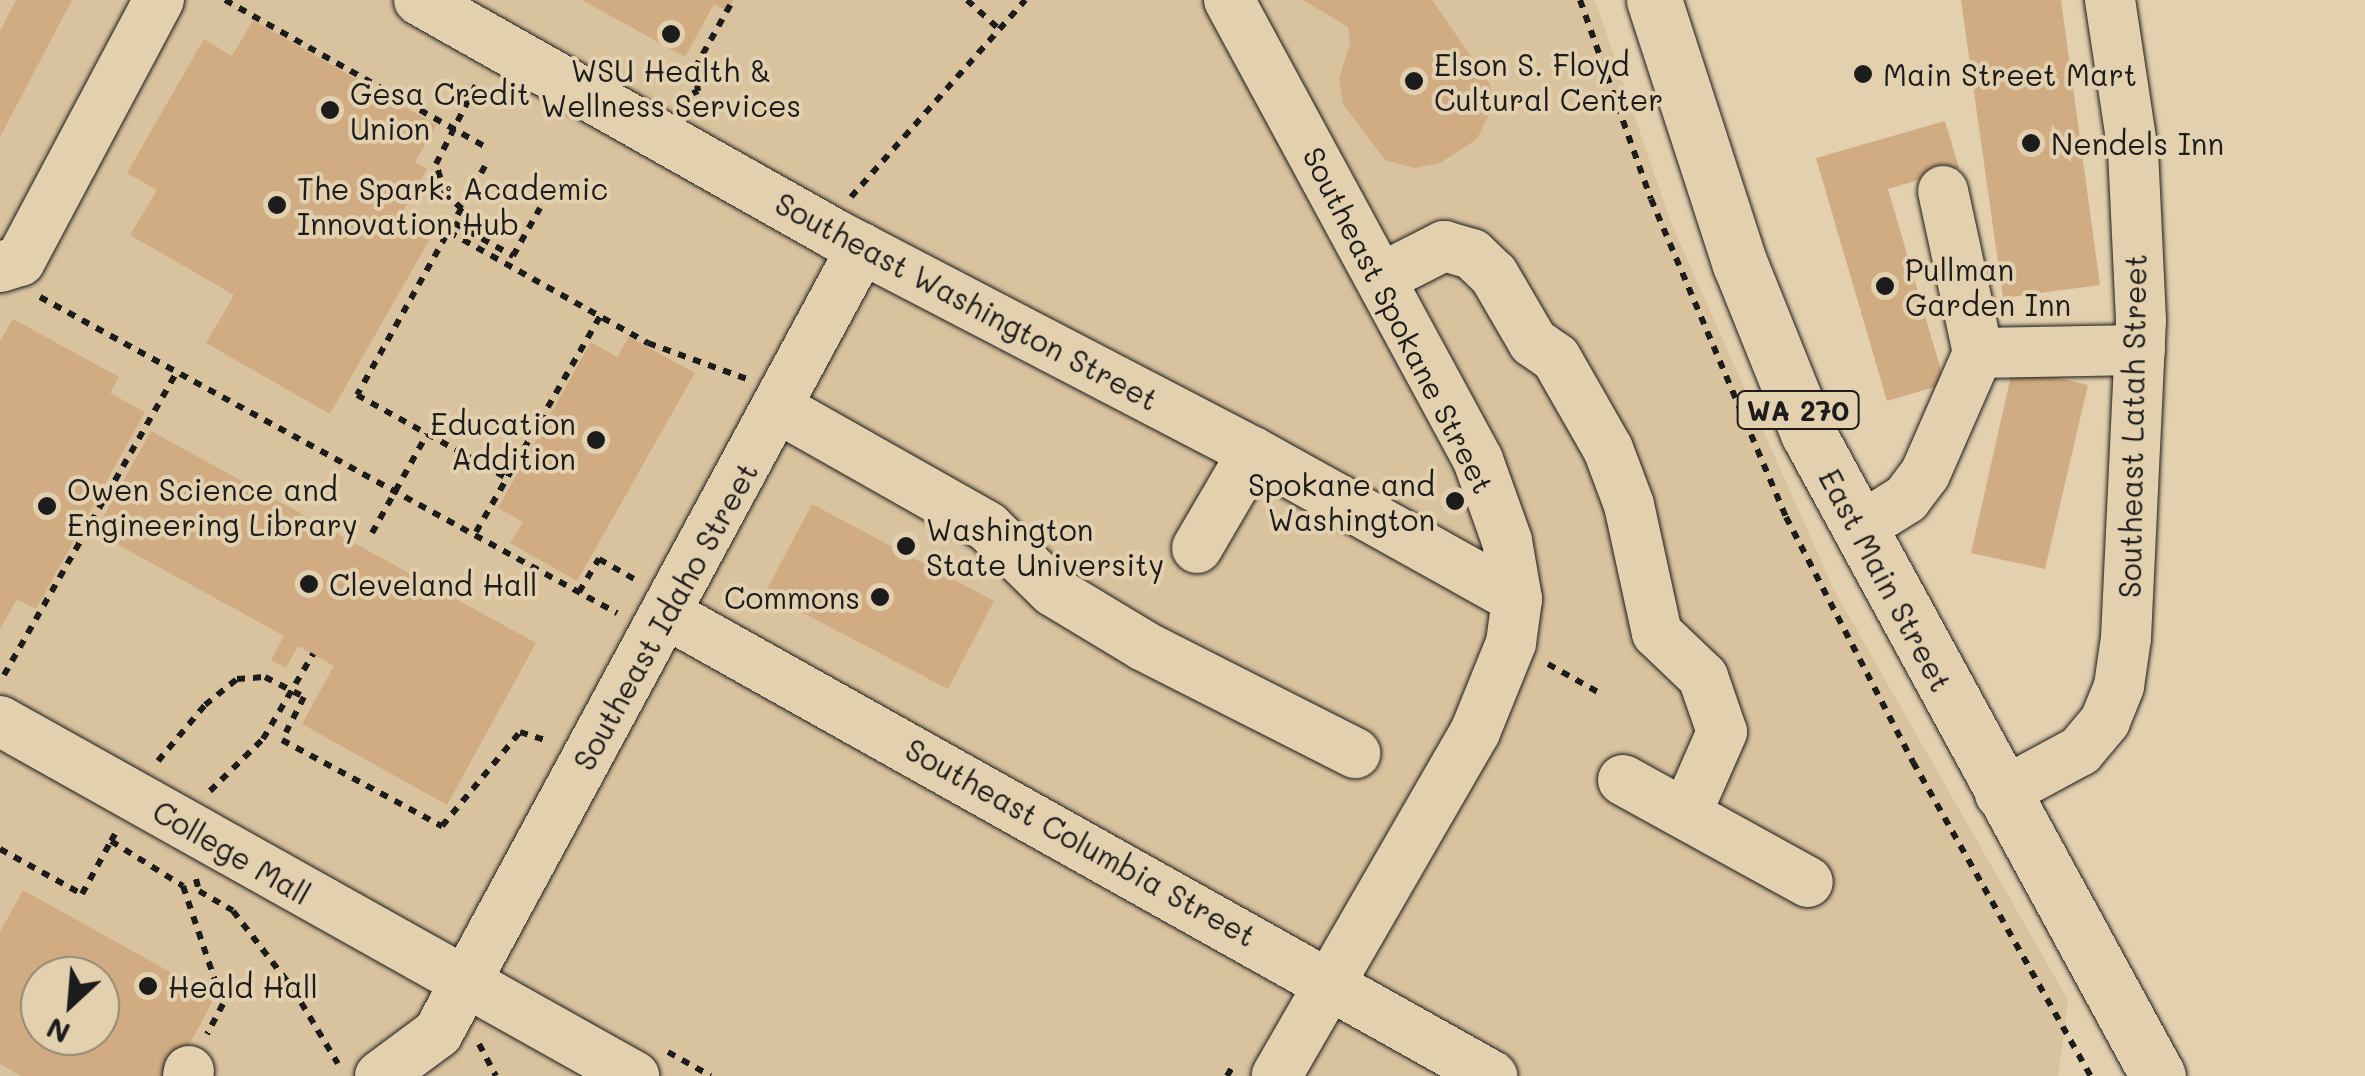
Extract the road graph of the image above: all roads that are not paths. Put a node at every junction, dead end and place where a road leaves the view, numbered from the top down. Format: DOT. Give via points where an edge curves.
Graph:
graph roads {
  1 [pos="159,0"];
  2 [pos="419,0"];
  3 [pos="1229,0"];
  4 [pos="1654,0"];
  5 [pos="2110,0"];
  6 [pos="1943,191"];
  7 [pos="862,248"];
  8 [pos="1381,278"];
  9 [pos="16,280"];
  10 [pos="2140,350"];
  11 [pos="1978,353"];
  12 [pos="765,394"];
  13 [pos="1253,452"];
  14 [pos="1858,529"];
  15 [pos="1197,548"];
  16 [pos="652,597"];
  17 [pos="1516,599"];
  18 [pos="2,698"];
  19 [pos="1355,753"];
  20 [pos="1623,780"];
  21 [pos="2000,794"];
  22 [pos="1686,814"];
  23 [pos="1808,882"];
  24 [pos="1330,982"];
  25 [pos="467,1006"];
  26 [pos="649,1062"];
  27 [pos="359,1071"];
  28 [pos="1276,1076"];
  29 [pos="1492,1076"];
  30 [pos="2158,1076"];
  1 -- 9 [label="street" via="20,261"];
  2 -- 7 [label="street, Southeast Washington Street"];
  3 -- 8 [label="street, Southeast Spokane Street"];
  4 -- 14 [label="main road, East Main Street / WA 270" via="1740,264 1808,432"];
  5 -- 10 [label="street, Southeast Latah Street" via="2133,152"];
  6 -- 11 [label="street"];
  7 -- 12 [label="street, Southeast Idaho Street"];
  7 -- 13 [label="street, Southeast Washington Street"];
  8 -- 17 [label="street, Southeast Spokane Street" via="1478,460 1507,541"];
  8 -- 22 [label="street" via="1444,246 1472,254 1494,275 1533,342 1556,358 1608,448 1629,505 1657,633 1703,677 1722,732"];
  10 -- 11 [label="street"];
  10 -- 21 [label="street, Southeast Latah Street" via="2136,500 2119,686 2104,721 2080,751"];
  11 -- 14 [label="street" via="1925,474 1906,500"];
  12 -- 16 [label="street, Southeast Idaho Street"];
  12 -- 19 [label="street" via="988,527 1053,590 1144,646"];
  13 -- 15 [label="street"];
  13 -- 17 [label="street, Southeast Washington Street"];
  14 -- 21 [label="main road, East Main Street / WA 270"];
  16 -- 24 [label="street, Southeast Columbia Street"];
  16 -- 25 [label="street, Southeast Idaho Street"];
  17 -- 24 [label="street, Southeast Spokane Street" via="1511,643 1475,732"];
  18 -- 25 [label="street, College Mall"];
  20 -- 22 [label="street"];
  21 -- 30 [label="main road, East Main Street / WA 270"];
  22 -- 23 [label="street"];
  24 -- 28 [label="street, Southeast Spokane Street"];
  24 -- 29 [label="street, Southeast Columbia Street"];
  25 -- 26 [label="street, College Mall"];
  25 -- 27 [label="street, Southeast Idaho Street" via="438,1033"];
}
